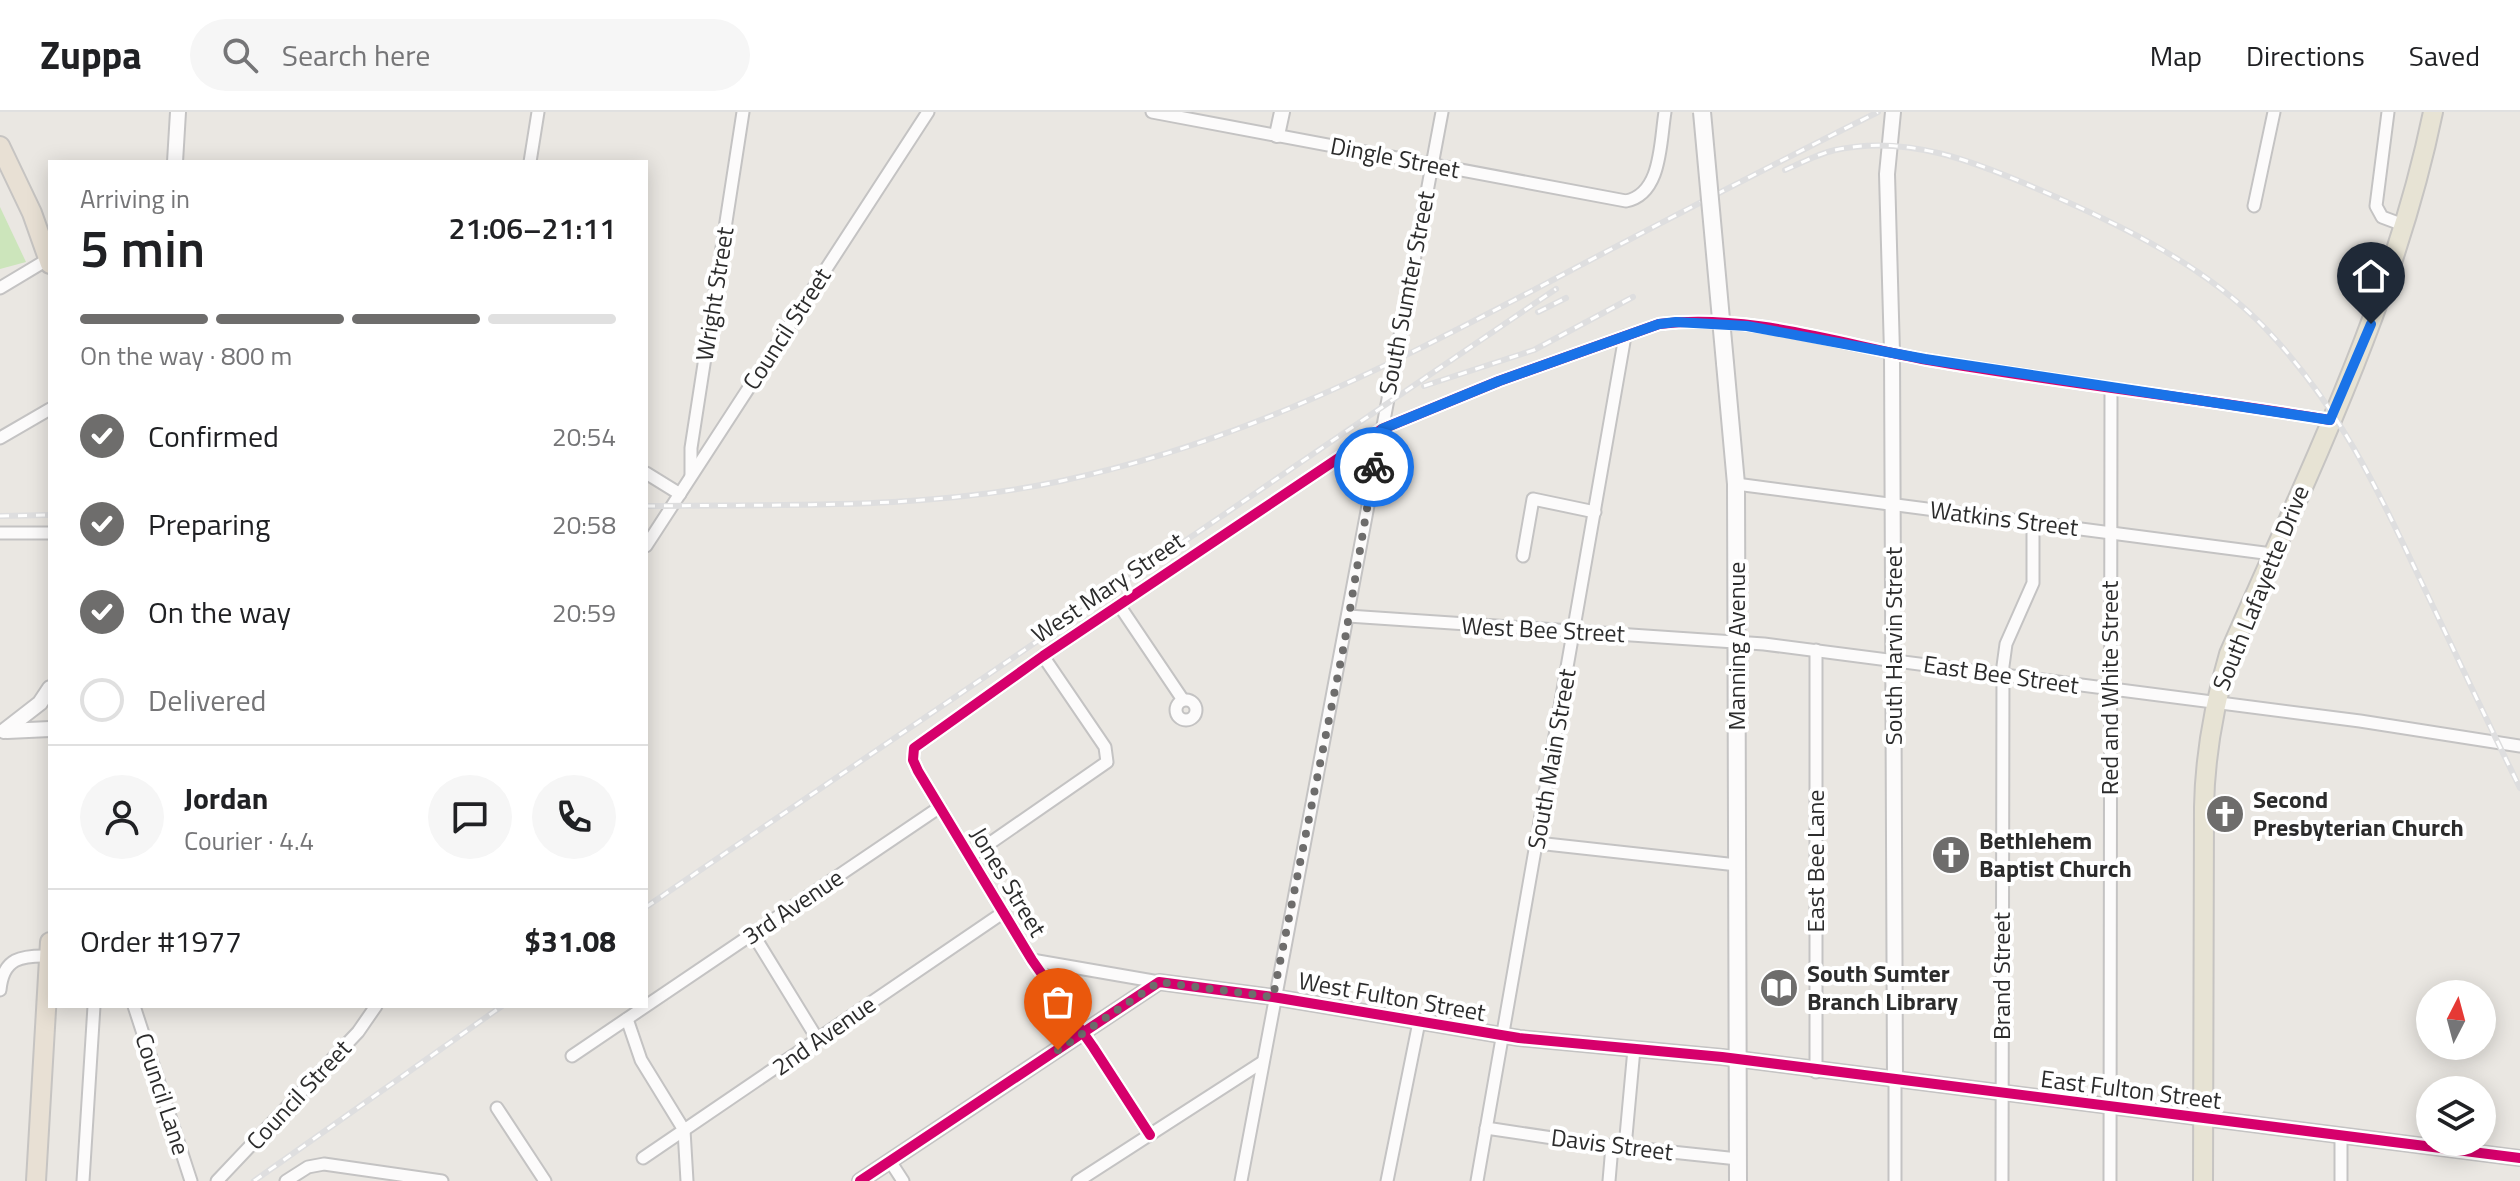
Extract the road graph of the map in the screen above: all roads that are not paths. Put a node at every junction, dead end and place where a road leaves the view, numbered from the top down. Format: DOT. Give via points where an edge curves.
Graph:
graph roads {
  1 [pos="178,112"];
  2 [pos="538,112"];
  3 [pos="743,112"];
  4 [pos="928,112"];
  5 [pos="1152,112"];
  6 [pos="1282,112"];
  7 [pos="1442,112"];
  8 [pos="1665,112"];
  9 [pos="1702,112"];
  10 [pos="1893,112"];
  11 [pos="2274,112"];
  12 [pos="2388,112"];
  13 [pos="2433,112"];
  14 [pos="1277,135"];
  15 [pos="1,148"];
  16 [pos="175,160"];
  17 [pos="530,160"];
  18 [pos="1433,164"];
  19 [pos="2254,206"];
  20 [pos="2406,226"];
  21 [pos="48,255"];
  22 [pos="48,261"];
  23 [pos="0,288"];
  24 [pos="1625,336"];
  25 [pos="1892,352"];
  26 [pos="2111,388"];
  27 [pos="48,410"];
  28 [pos="2330,420"];
  29 [pos="1382,429"];
  30 [pos="0,438"];
  31 [pos="648,474"];
  32 [pos="691,475"];
  33 [pos="1736,484"];
  34 [pos="680,494"];
  35 [pos="1893,504"];
  36 [pos="1595,512"];
  37 [pos="648,522"];
  38 [pos="662,522"];
  39 [pos="2033,522"];
  40 [pos="2110,532"];
  41 [pos="0,533"];
  42 [pos="48,533"];
  43 [pos="648,543"];
  44 [pos="2272,554"];
  45 [pos="1523,556"];
  46 [pos="1119,605"];
  47 [pos="1348,616"];
  48 [pos="1574,632"];
  49 [pos="1737,641"];
  50 [pos="1816,650"];
  51 [pos="1043,656"];
  52 [pos="1894,660"];
  53 [pos="2002,675"];
  54 [pos="2110,689"];
  55 [pos="48,691"];
  56 [pos="1183,700"];
  57 [pos="2215,703"];
  58 [pos="48,729"];
  59 [pos="2,731"];
  60 [pos="2520,746"];
  61 [pos="940,807"];
  62 [pos="1537,843"];
  63 [pos="970,857"];
  64 [pos="1737,865"];
  65 [pos="1004,912"];
  66 [pos="753,934"];
  67 [pos="48,956"];
  68 [pos="1032,960"];
  69 [pos="1159,982"];
  70 [pos="48,988"];
  71 [pos="0,990"];
  72 [pos="1273,997"];
  73 [pos="648,1005"];
  74 [pos="94,1008"];
  75 [pos="135,1008"];
  76 [pos="375,1008"];
  77 [pos="643,1008"];
  78 [pos="627,1019"];
  79 [pos="1419,1022"];
  80 [pos="1083,1034"];
  81 [pos="1503,1036"];
  82 [pos="818,1040"];
  83 [pos="1634,1049"];
  84 [pos="572,1056"];
  85 [pos="1738,1060"];
  86 [pos="1261,1063"];
  87 [pos="1816,1072"];
  88 [pos="1895,1081"];
  89 [pos="2002,1094"];
  90 [pos="497,1108"];
  91 [pos="2110,1108"];
  92 [pos="2203,1119"];
  93 [pos="1486,1128"];
  94 [pos="684,1130"];
  95 [pos="1150,1135"];
  96 [pos="2341,1136"];
  97 [pos="1612,1146"];
  98 [pos="1625,1147"];
  99 [pos="643,1158"];
  100 [pos="2520,1158"];
  101 [pos="1738,1159"];
  102 [pos="890,1161"];
  103 [pos="36,1181"];
  104 [pos="83,1181"];
  105 [pos="191,1181"];
  106 [pos="217,1181"];
  107 [pos="286,1181"];
  108 [pos="442,1181"];
  109 [pos="545,1181"];
  110 [pos="687,1181"];
  111 [pos="860,1181"];
  112 [pos="903,1181"];
  113 [pos="1078,1181"];
  114 [pos="1241,1181"];
  115 [pos="1387,1181"];
  116 [pos="1477,1181"];
  117 [pos="1609,1181"];
  118 [pos="1738,1181"];
  119 [pos="1895,1181"];
  120 [pos="2002,1181"];
  121 [pos="2110,1181"];
  122 [pos="2203,1181"];
  123 [pos="2341,1181"];
  1 -- 16 [label="street"];
  2 -- 17 [label="street"];
  3 -- 32 [label="street, Wright Street"];
  4 -- 32 [label="street, Council Street"];
  5 -- 14 [label="street, Dingle Street"];
  6 -- 14 [label="street"];
  7 -- 18 [label="street, South Sumter Street"];
  8 -- 18 [label="street, Dingle Street" via="1651,185 1626,201"];
  9 -- 33 [label="main road, Manning Avenue, bridge"];
  10 -- 25 [label="street, South Harvin Street" via="1887,174"];
  11 -- 19 [label="street"];
  12 -- 20 [label="street" via="2376,206 2382,217"];
  13 -- 20 [label="main road, South Lafayette Drive"];
  14 -- 18 [label="street, Dingle Street"];
  15 -- 21 [label="highway"];
  18 -- 29 [label="street, South Sumter Street"];
  20 -- 28 [label="main road, South Lafayette Drive"];
  22 -- 23 [label="street"];
  24 -- 25 [label="street, West Mary Street" via="1659,324 1706,322"];
  24 -- 29 [label="street, West Mary Street"];
  24 -- 36 [label="street, South Main Street"];
  25 -- 26 [label="street, West Mary Street"];
  25 -- 35 [label="street, South Harvin Street"];
  26 -- 28 [label="street, West Mary Street"];
  26 -- 40 [label="street, Red and White Street"];
  27 -- 30 [label="street"];
  28 -- 44 [label="main road, South Lafayette Drive"];
  29 -- 46 [label="street, West Mary Street"];
  29 -- 47 [label="street, South Sumter Street"];
  31 -- 34 [label="street"];
  32 -- 34 [label="street, Council Street"];
  33 -- 35 [label="street, Watkins Street"];
  33 -- 49 [label="main road, Manning Avenue"];
  34 -- 38 [label="street, Council Street"];
  35 -- 39 [label="street, Watkins Street"];
  35 -- 52 [label="street, South Harvin Street"];
  36 -- 45 [label="street" via="1533,499"];
  36 -- 48 [label="street, South Main Street"];
  37 -- 38 [label="street"];
  38 -- 43 [label="street, Council Street"];
  39 -- 40 [label="street, Watkins Street"];
  39 -- 53 [label="street, Brand Street" via="2033,583 2006,644"];
  40 -- 44 [label="street, Watkins Street"];
  40 -- 54 [label="street, Red and White Street"];
  41 -- 42 [label="street"];
  44 -- 57 [label="main road, South Lafayette Drive" via="2229,654"];
  46 -- 51 [label="street, West Mary Street"];
  46 -- 56 [label="street"];
  47 -- 48 [label="street, West Bee Street"];
  47 -- 72 [label="street, South Sumter Street"];
  48 -- 49 [label="street, West Bee Street"];
  48 -- 62 [label="street, South Main Street"];
  49 -- 50 [label="street, East Bee Street"];
  49 -- 64 [label="main road, Manning Avenue"];
  50 -- 52 [label="street, East Bee Street"];
  50 -- 87 [label="street, East Bee Lane"];
  51 -- 61 [label="street, West Mary Street" via="914,748 914,764"];
  51 -- 63 [label="street" via="1105,747 1107,762"];
  52 -- 53 [label="street, East Bee Street"];
  52 -- 88 [label="street, South Harvin Street"];
  53 -- 54 [label="street, East Bee Street"];
  53 -- 89 [label="street, Brand Street"];
  54 -- 57 [label="street, East Bee Street"];
  54 -- 91 [label="street, Red and White Street"];
  55 -- 59 [label="street"];
  57 -- 60 [label="street, East Bee Street"];
  57 -- 92 [label="main road, South Lafayette Drive" via="2204,794"];
  58 -- 59 [label="street"];
  61 -- 63 [label="street, Jones Street"];
  61 -- 66 [label="street, 3rd Avenue"];
  62 -- 64 [label="street"];
  62 -- 81 [label="street, South Main Street"];
  63 -- 65 [label="street, Jones Street"];
  64 -- 85 [label="main road, Manning Avenue"];
  65 -- 68 [label="street, Jones Street"];
  65 -- 82 [label="street, 2nd Avenue"];
  66 -- 73 [label="street, 3rd Avenue"];
  66 -- 82 [label="street"];
  67 -- 71 [label="street" via="10,961"];
  68 -- 69 [label="street"];
  68 -- 80 [label="street, Jones Street"];
  69 -- 72 [label="street, West Fulton Street"];
  69 -- 80 [label="street"];
  70 -- 103 [label="highway"];
  72 -- 79 [label="street, West Fulton Street"];
  72 -- 86 [label="street, South Sumter Street"];
  74 -- 104 [label="street"];
  75 -- 105 [label="street, Council Lane"];
  76 -- 106 [label="street, Council Street"];
  77 -- 78 [label="street, 3rd Avenue"];
  78 -- 84 [label="street, 3rd Avenue"];
  78 -- 94 [label="street" via="641,1060"];
  79 -- 81 [label="street, West Fulton Street"];
  79 -- 115 [label="street"];
  80 -- 95 [label="street, Jones Street"];
  80 -- 102 [label="street"];
  81 -- 83 [label="street, West Fulton Street"];
  81 -- 93 [label="street, South Main Street"];
  82 -- 94 [label="street, 2nd Avenue"];
  83 -- 85 [label="street, West Fulton Street"];
  83 -- 98 [label="street"];
  85 -- 87 [label="street, East Fulton Street"];
  85 -- 101 [label="main road, Manning Avenue"];
  86 -- 95 [label="street"];
  86 -- 114 [label="street, South Sumter Street"];
  87 -- 88 [label="street, East Fulton Street"];
  88 -- 89 [label="street, East Fulton Street"];
  88 -- 119 [label="street, South Harvin Street"];
  89 -- 91 [label="street, East Fulton Street"];
  89 -- 120 [label="street, Brand Street"];
  90 -- 109 [label="street"];
  91 -- 92 [label="street, East Fulton Street"];
  91 -- 121 [label="street, Red and White Street"];
  92 -- 96 [label="street, East Fulton Street"];
  92 -- 122 [label="main road, South Lafayette Drive"];
  93 -- 97 [label="street, Davis Street"];
  93 -- 116 [label="street, South Main Street"];
  94 -- 99 [label="street, 2nd Avenue"];
  94 -- 110 [label="street"];
  95 -- 113 [label="street"];
  96 -- 100 [label="street, East Fulton Street"];
  96 -- 123 [label="street"];
  97 -- 98 [label="street, Davis Street"];
  97 -- 117 [label="street"];
  98 -- 101 [label="street, Davis Street"];
  101 -- 118 [label="main road, Manning Avenue"];
  102 -- 111 [label="street"];
  102 -- 112 [label="street"];
  107 -- 108 [label="street" via="324,1164"];
}
